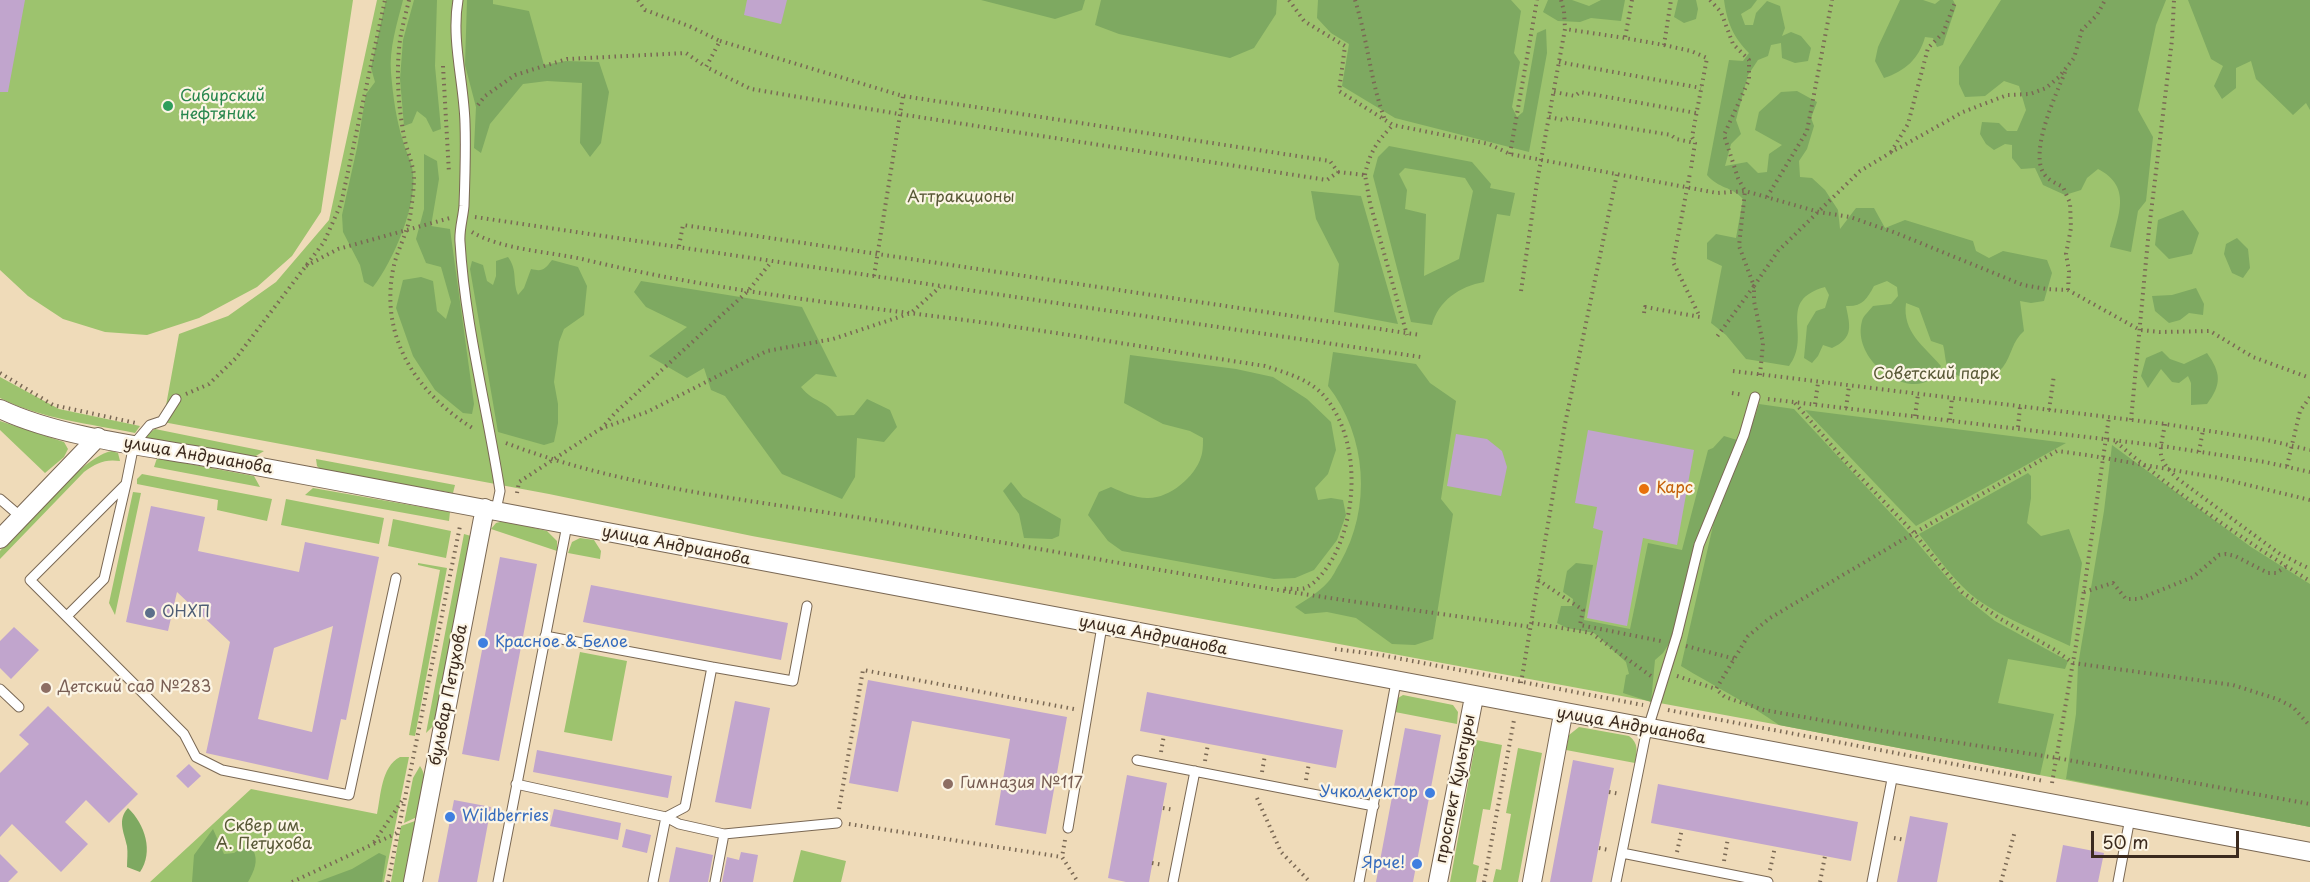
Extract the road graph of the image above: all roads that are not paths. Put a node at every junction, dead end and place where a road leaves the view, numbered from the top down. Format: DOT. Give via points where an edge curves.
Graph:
graph roads {
  1 [pos="458,0"];
  2 [pos="1755,397"];
  3 [pos="176,399"];
  4 [pos="0,409"];
  5 [pos="98,437"];
  6 [pos="134,444"];
  7 [pos="126,484"];
  8 [pos="1,499"];
  9 [pos="491,509"];
  10 [pos="21,517"];
  11 [pos="567,525"];
  12 [pos="0,539"];
  13 [pos="396,578"];
  14 [pos="807,606"];
  15 [pos="67,616"];
  16 [pos="1102,626"];
  17 [pos="545,636"];
  18 [pos="712,667"];
  19 [pos="1395,682"];
  20 [pos="0,688"];
  21 [pos="1474,697"];
  22 [pos="19,707"];
  23 [pos="1563,714"];
  24 [pos="1649,729"];
  25 [pos="1137,760"];
  26 [pos="1195,771"];
  27 [pos="1893,774"];
  28 [pos="516,784"];
  29 [pos="1374,806"];
  30 [pos="666,817"];
  31 [pos="2130,818"];
  32 [pos="837,823"];
  33 [pos="1068,828"];
  34 [pos="724,834"];
  35 [pos="2310,852"];
  36 [pos="1622,853"];
  37 [pos="413,882"];
  38 [pos="498,882"];
  39 [pos="653,882"];
  40 [pos="715,882"];
  41 [pos="1173,882"];
  42 [pos="1359,882"];
  43 [pos="1438,882"];
  44 [pos="1532,882"];
  45 [pos="1616,882"];
  46 [pos="1768,882"];
  47 [pos="1872,882"];
  48 [pos="2118,882"];
  1 -- 9 [label="lane" via="465,122 460,239 476,367 500,490"];
  2 -- 24 [label="lane" via="1744,435 1699,544"];
  3 -- 6 [label="lane" via="162,421 150,425"];
  4 -- 5 [label="street, улица Андрианова" via="30,422"];
  5 -- 6 [label="street, улица Андрианова"];
  5 -- 10 [label="street"];
  6 -- 7 [label="lane"];
  6 -- 9 [label="street, улица Андрианова"];
  7 -- 15 [label="lane" via="104,579"];
  7 -- 15 [label="lane" via="30,580"];
  8 -- 10 [label="lane"];
  9 -- 11 [label="street, улица Андрианова"];
  9 -- 37 [label="street, бульвар Петухова"];
  10 -- 12 [label="street"];
  11 -- 16 [label="street, улица Андрианова"];
  11 -- 17 [label="lane"];
  13 -- 15 [label="lane" via="349,795 222,770 196,757 184,734"];
  14 -- 18 [label="lane" via="793,681"];
  16 -- 19 [label="street, улица Андрианова"];
  16 -- 33 [label="lane"];
  17 -- 18 [label="lane"];
  17 -- 28 [label="lane"];
  18 -- 30 [label="lane" via="685,807"];
  19 -- 21 [label="street, улица Андрианова"];
  19 -- 29 [label="lane"];
  20 -- 22 [label="lane"];
  21 -- 23 [label="street, улица Андрианова"];
  21 -- 43 [label="street, проспект Культуры"];
  23 -- 24 [label="street, улица Андрианова"];
  23 -- 44 [label="street"];
  24 -- 27 [label="street, улица Андрианова"];
  24 -- 36 [label="lane"];
  25 -- 26 [label="lane"];
  26 -- 29 [label="lane"];
  26 -- 41 [label="lane"];
  27 -- 31 [label="street, улица Андрианова"];
  27 -- 47 [label="lane"];
  28 -- 30 [label="lane"];
  28 -- 38 [label="lane"];
  29 -- 42 [label="lane"];
  30 -- 34 [label="lane" via="679,824"];
  30 -- 39 [label="lane"];
  31 -- 35 [label="street, улица Андрианова"];
  31 -- 48 [label="lane"];
  32 -- 34 [label="lane"];
  34 -- 40 [label="lane"];
  36 -- 45 [label="lane"];
  36 -- 46 [label="lane"];
}
